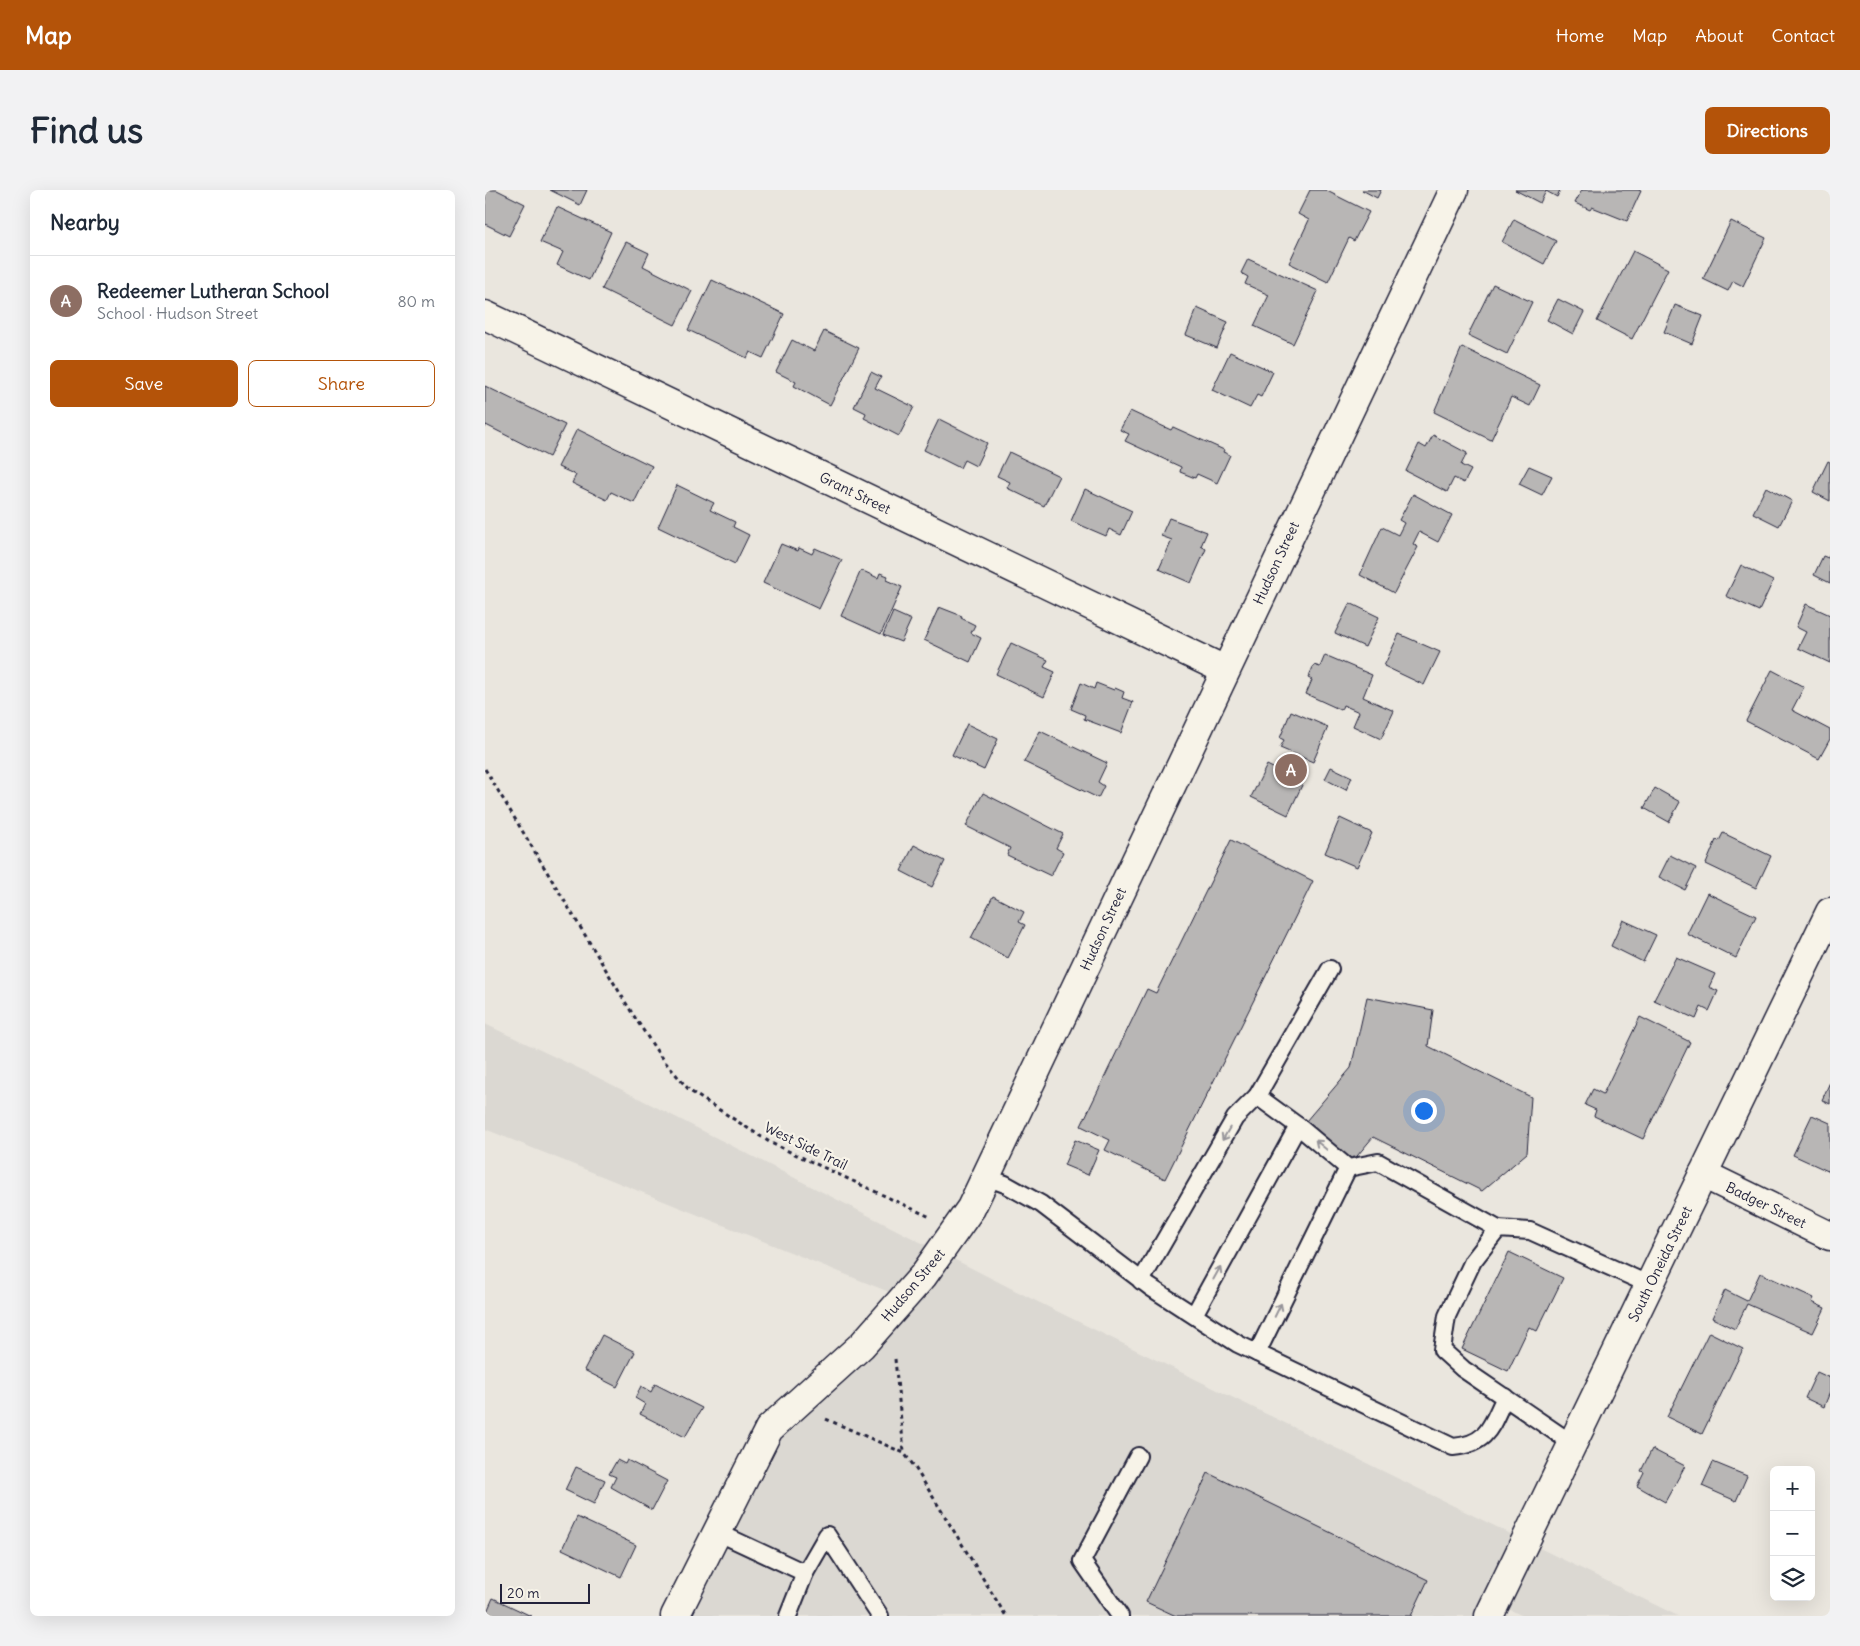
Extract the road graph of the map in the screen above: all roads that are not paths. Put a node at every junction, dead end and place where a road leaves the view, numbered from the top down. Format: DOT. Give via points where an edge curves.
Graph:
graph roads {
  1 [pos="1454,190"];
  2 [pos="485,315"];
  3 [pos="1225,670"];
  4 [pos="1830,912"];
  5 [pos="1331,969"];
  6 [pos="1257,1096"];
  7 [pos="1298,1126"];
  8 [pos="1348,1168"];
  9 [pos="1703,1174"];
  10 [pos="986,1177"];
  11 [pos="1498,1229"];
  12 [pos="1830,1236"];
  13 [pos="1141,1281"];
  14 [pos="1650,1285"];
  15 [pos="1194,1316"];
  16 [pos="1257,1353"];
  17 [pos="1505,1397"];
  18 [pos="1573,1444"];
  19 [pos="1139,1456"];
  20 [pos="717,1532"];
  21 [pos="805,1573"];
  22 [pos="675,1616"];
  23 [pos="788,1616"];
  24 [pos="880,1616"];
  25 [pos="1120,1616"];
  26 [pos="1489,1616"];
  1 -- 3 [label="street, Hudson Street"];
  2 -- 3 [label="street, Grant Street"];
  3 -- 10 [label="street, Hudson Street"];
  4 -- 9 [label="street, South Oneida Street"];
  5 -- 6 [label="lane"];
  6 -- 7 [label="lane"];
  6 -- 13 [label="lane, one-way" via="1235,1118"];
  8 -- 7 [label="lane, one-way"];
  15 -- 7 [label="lane, one-way"];
  8 -- 11 [label="lane" via="1379,1162"];
  16 -- 8 [label="lane, one-way"];
  9 -- 12 [label="street, Badger Street"];
  9 -- 14 [label="street, South Oneida Street"];
  10 -- 13 [label="lane" via="1041,1204"];
  10 -- 20 [label="street, Hudson Street" via="971,1208 923,1276 862,1345 769,1429"];
  11 -- 14 [label="lane" via="1530,1232"];
  11 -- 17 [label="lane" via="1473,1261 1447,1316 1443,1350 1463,1369"];
  13 -- 15 [label="lane"];
  14 -- 18 [label="street, South Oneida Street"];
  15 -- 16 [label="lane"];
  16 -- 17 [label="lane" via="1453,1447 1471,1446 1487,1433"];
  17 -- 18 [label="lane"];
  18 -- 26 [label="street, South Oneida Street"];
  19 -- 25 [label="lane" via="1082,1561"];
  20 -- 21 [label="lane"];
  20 -- 22 [label="street, Hudson Street"];
  21 -- 23 [label="lane"];
  21 -- 24 [label="lane" via="827,1535"];
}
